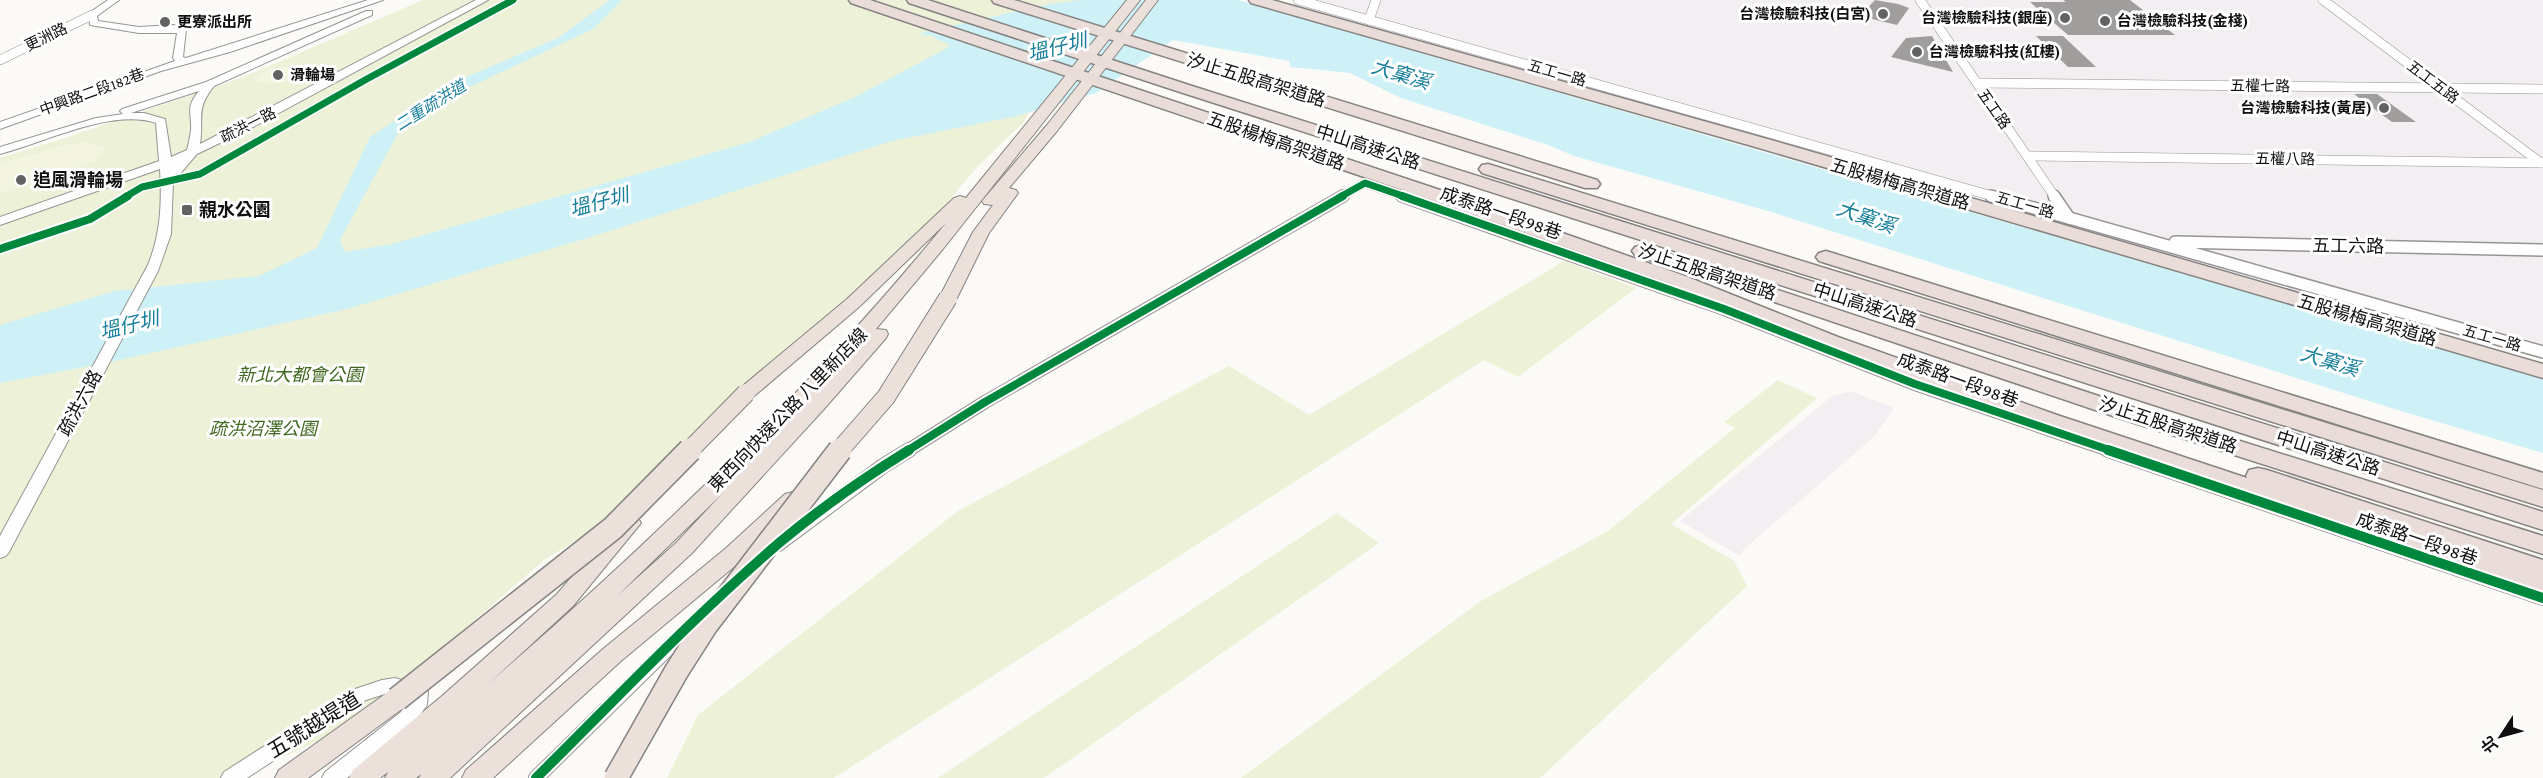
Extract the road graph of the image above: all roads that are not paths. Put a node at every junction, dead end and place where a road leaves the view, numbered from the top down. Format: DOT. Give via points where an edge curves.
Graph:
graph roads {
  1 [pos="114,0"];
  2 [pos="467,0"];
  3 [pos="483,0"];
  4 [pos="856,0"];
  5 [pos="871,0"];
  6 [pos="914,0"];
  7 [pos="947,0"];
  8 [pos="999,0"];
  9 [pos="1134,0"];
  10 [pos="1152,0"];
  11 [pos="1256,0"];
  12 [pos="1285,0"];
  13 [pos="1298,0"];
  14 [pos="1376,0"];
  15 [pos="1920,0"];
  16 [pos="2323,0"];
  17 [pos="375,1"];
  18 [pos="92,15"];
  19 [pos="1353,15"];
  20 [pos="1369,20"];
  21 [pos="0,60"];
  22 [pos="184,61"];
  23 [pos="1977,83"];
  24 [pos="210,84"];
  25 [pos="2442,88"];
  26 [pos="2543,89"];
  27 [pos="93,122"];
  28 [pos="0,126"];
  29 [pos="1052,128"];
  30 [pos="0,133"];
  31 [pos="194,147"];
  32 [pos="0,151"];
  33 [pos="1010,154"];
  34 [pos="2027,156"];
  35 [pos="165,159"];
  36 [pos="2542,164"];
  37 [pos="166,182"];
  38 [pos="0,212"];
  39 [pos="2069,218"];
  40 [pos="0,221"];
  41 [pos="1620,227"];
  42 [pos="2152,241"];
  43 [pos="1729,244"];
  44 [pos="2243,244"];
  45 [pos="2543,250"];
  46 [pos="2249,268"];
  47 [pos="2543,352"];
  48 [pos="2543,371"];
  49 [pos="746,393"];
  50 [pos="828,464"];
  51 [pos="2543,466"];
  52 [pos="2543,481"];
  53 [pos="2543,499"];
  54 [pos="2543,521"];
  55 [pos="2543,545"];
  56 [pos="0,552"];
  57 [pos="2543,570"];
  58 [pos="2543,587"];
  59 [pos="2543,598"];
  60 [pos="231,778"];
  61 [pos="288,778"];
  62 [pos="332,778"];
  63 [pos="362,778"];
  64 [pos="398,778"];
  65 [pos="432,778"];
  66 [pos="475,778"];
  67 [pos="536,778"];
  68 [pos="616,778"];
  1 -- 18 [label="street"];
  2 -- 31 [label="street, 疏洪一路"];
  3 -- 31 [label="street, 疏洪一路" via="249,125"];
  4 -- 58 [label="highway, 五股楊梅高架道路" via="1436,195 1678,280 1830,342 2060,424"];
  5 -- 55 [label="highway, 汐止五股高架道路"];
  6 -- 41 [label="highway, 中山高速公路"];
  7 -- 43 [label="highway, 中山高速公路"];
  8 -- 52 [label="highway, 汐止五股高架道路"];
  9 -- 33 [label="highway, 東西向快速公路 八里新店線"];
  10 -- 29 [label="highway, 東西向快速公路 八里新店線"];
  11 -- 48 [label="highway, 五股楊梅高架道路"];
  12 -- 19 [label="street"];
  13 -- 19 [label="street, 五工一路"];
  14 -- 20 [label="street"];
  15 -- 23 [label="street, 五工路"];
  16 -- 25 [label="street, 五工五路"];
  17 -- 22 [label="street"];
  17 -- 24 [label="street" via="371,12"];
  18 -- 21 [label="street, 更洲路"];
  18 -- 22 [label="street" via="93,23 182,31 178,58"];
  19 -- 20 [label="street, 五工一路"];
  20 -- 39 [label="street, 五工一路"];
  22 -- 28 [label="street, 中興路二段182巷"];
  22 -- 30 [label="street"];
  23 -- 25 [label="street, 五權七路"];
  23 -- 34 [label="street, 五工路"];
  24 -- 27 [label="street"];
  24 -- 31 [label="street" via="198,99 194,114"];
  25 -- 26 [label="street, 五權七路"];
  25 -- 36 [label="street, 五工五路"];
  27 -- 32 [label="street"];
  27 -- 35 [label="street, 疏洪六路" via="125,116 149,116 162,121"];
  29 -- 50 [label="highway, bridge" via="981,232 948,298 891,388"];
  29 -- 65 [label="highway, 東西向快速公路 八里新店線" via="898,313 684,548"];
  31 -- 35 [label="street, 疏洪一路"];
  31 -- 37 [label="street"];
  33 -- 49 [label="highway" via="895,266"];
  33 -- 64 [label="highway, 東西向快速公路 八里新店線" via="936,248 775,428 588,611"];
  34 -- 36 [label="street, 五權八路"];
  34 -- 39 [label="street, 五工路"];
  35 -- 37 [label="street, 疏洪六路"];
  35 -- 38 [label="street, 疏洪一路"];
  35 -- 40 [label="street, 疏洪一路"];
  37 -- 56 [label="street, 疏洪六路" via="165,234 157,259"];
  39 -- 42 [label="street, 五工一路"];
  41 -- 54 [label="highway, 中山高速公路"];
  41 -- 57 [label="highway" via="1915,357 2114,428"];
  42 -- 44 [label="street, 五工六路"];
  42 -- 46 [label="street, 五工一路"];
  43 -- 51 [label="highway" via="1840,262 1966,291"];
  43 -- 53 [label="highway, 中山高速公路"];
  44 -- 45 [label="street, 五工六路"];
  44 -- 46 [label="street" via="2235,255"];
  46 -- 47 [label="street, 五工一路"];
  49 -- 61 [label="highway, bridge" via="613,528 397,699"];
  49 -- 63 [label="highway, bridge" via="565,600"];
  50 -- 66 [label="highway, bridge" via="733,555 612,655"];
  50 -- 68 [label="highway, bridge" via="706,625"];
  59 -- 67 [label="street, 成泰路一段98巷" via="1915,384 1724,309 1365,183 985,402 883,466 780,542"];
  60 -- 62 [label="street, 五號越堤道" via="359,695 381,686 402,684 418,692 417,705 408,717"];
}
